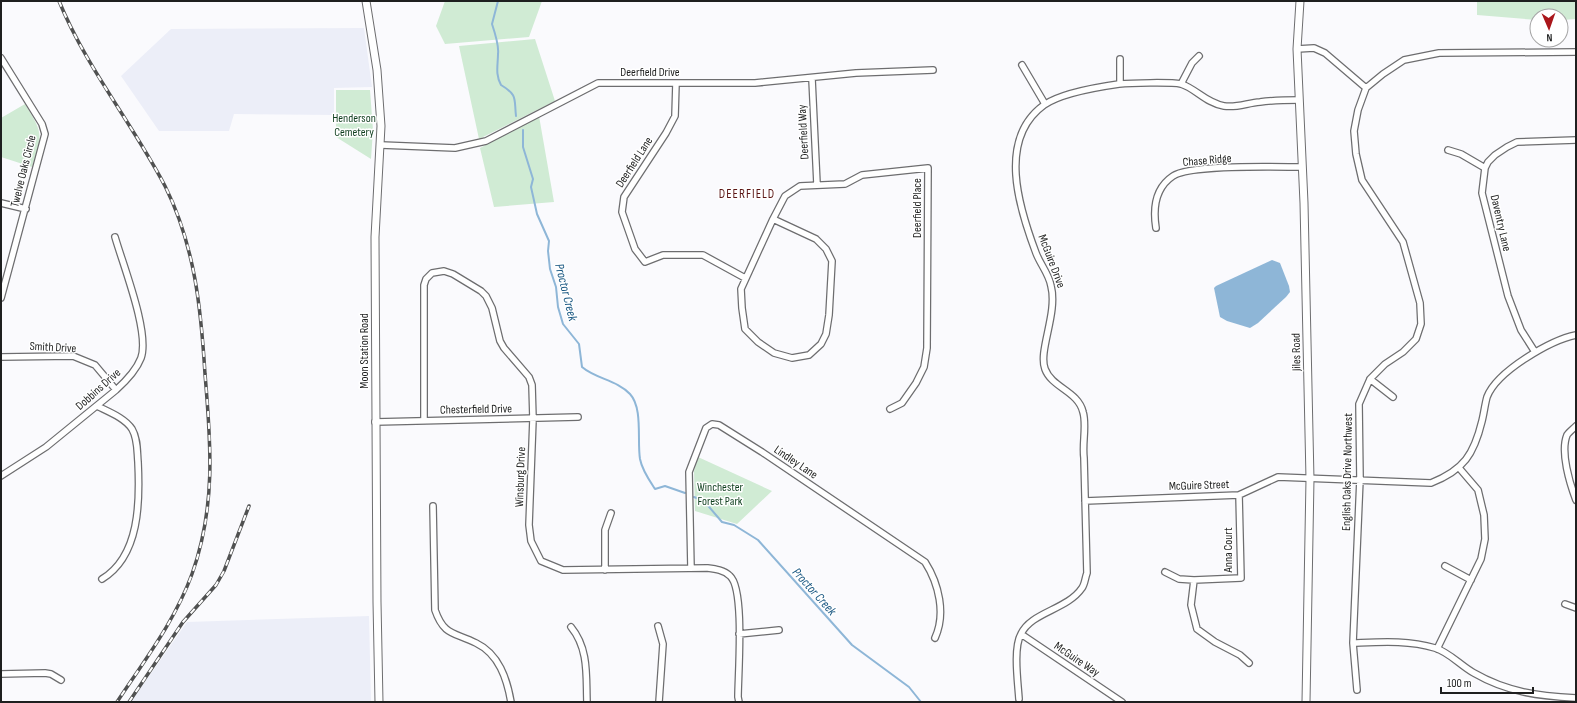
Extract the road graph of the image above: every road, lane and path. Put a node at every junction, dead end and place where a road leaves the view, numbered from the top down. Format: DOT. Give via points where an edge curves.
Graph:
graph roads {
  1 [pos="366,1"];
  2 [pos="1300,1"];
  3 [pos="1298,50"];
  4 [pos="1576,52"];
  5 [pos="1199,56"];
  6 [pos="1,58"];
  7 [pos="1120,59"];
  8 [pos="1022,65"];
  9 [pos="933,70"];
  10 [pos="812,78"];
  11 [pos="676,83"];
  12 [pos="1120,84"];
  13 [pos="1181,84"];
  14 [pos="1366,88"];
  15 [pos="1299,100"];
  16 [pos="1045,104"];
  17 [pos="1576,140"];
  18 [pos="381,145"];
  19 [pos="1448,150"];
  20 [pos="1302,167"];
  21 [pos="1485,168"];
  22 [pos="817,184"];
  23 [pos="1,203"];
  24 [pos="26,209"];
  25 [pos="773,219"];
  26 [pos="1156,228"];
  27 [pos="115,237"];
  28 [pos="745,278"];
  29 [pos="1,298"];
  30 [pos="1576,335"];
  31 [pos="1535,352"];
  32 [pos="1,357"];
  33 [pos="1370,379"];
  34 [pos="116,390"];
  35 [pos="1393,397"];
  36 [pos="97,406"];
  37 [pos="890,409"];
  38 [pos="578,417"];
  39 [pos="533,419"];
  40 [pos="424,421"];
  41 [pos="375,422"];
  42 [pos="1576,426"];
  43 [pos="1460,469"];
  44 [pos="1,476"];
  45 [pos="1310,479"];
  46 [pos="1360,479"];
  47 [pos="1239,495"];
  48 [pos="1576,500"];
  49 [pos="1085,501"];
  50 [pos="433,506"];
  51 [pos="611,513"];
  52 [pos="1445,566"];
  53 [pos="691,568"];
  54 [pos="605,570"];
  55 [pos="1165,572"];
  56 [pos="102,578"];
  57 [pos="1194,580"];
  58 [pos="1471,580"];
  59 [pos="1564,604"];
  60 [pos="1576,608"];
  61 [pos="658,626"];
  62 [pos="571,627"];
  63 [pos="780,630"];
  64 [pos="739,634"];
  65 [pos="1021,634"];
  66 [pos="935,638"];
  67 [pos="1353,643"];
  68 [pos="1437,649"];
  69 [pos="1248,663"];
  70 [pos="1,674"];
  71 [pos="61,680"];
  72 [pos="1357,690"];
  73 [pos="1576,698"];
  74 [pos="1019,699"];
  75 [pos="380,702"];
  76 [pos="510,702"];
  77 [pos="587,702"];
  78 [pos="658,702"];
  79 [pos="739,702"];
  80 [pos="1122,702"];
  81 [pos="1306,702"];
  1 -- 18 [label="street, Moon Station Road" via="378,81"];
  2 -- 3 [label="street, Jiles Road"];
  3 -- 14 [label="street" via="1314,48 1325,53"];
  3 -- 15 [label="street, Jiles Road"];
  4 -- 14 [label="street" via="1439,53 1404,60"];
  5 -- 13 [label="street" via="1192,63"];
  6 -- 24 [label="street, Twelve Oaks Circle" via="42,124 45,134"];
  7 -- 12 [label="street"];
  8 -- 16 [label="street"];
  9 -- 10 [label="street, Deerfield Drive" via="856,73"];
  10 -- 11 [label="street, Deerfield Drive" via="755,83"];
  10 -- 22 [label="street, Deerfield Way"];
  11 -- 18 [label="street, Deerfield Drive" via="598,83 491,140 462,147"];
  11 -- 28 [label="street, Deerfield Lane" via="675,116 624,197 622,212 635,249 645,262 663,255 703,255"];
  12 -- 13 [label="street, McGuire Drive"];
  12 -- 16 [label="street, McGuire Drive" via="1083,89"];
  13 -- 15 [label="street" via="1208,101 1223,106 1236,107 1258,102"];
  14 -- 33 [label="street, English Oaks Drive Northwest" via="1354,131 1362,180 1403,242 1420,304 1421,324 1416,339 1404,352 1385,364"];
  15 -- 20 [label="street, Jiles Road"];
  16 -- 49 [label="street, McGuire Drive" via="1028,119 1019,137 1015,163 1021,207 1036,255 1051,283 1054,299 1045,350 1045,369 1054,383 1074,397 1083,412"];
  17 -- 21 [label="street" via="1517,142 1506,147 1488,162"];
  18 -- 41 [label="street, Moon Station Road" via="375,237"];
  19 -- 21 [label="street" via="1461,154"];
  20 -- 26 [label="street, Chase Ridge" via="1198,169 1180,172 1161,189 1154,213"];
  20 -- 45 [label="street, Jiles Road"];
  21 -- 31 [label="street, Daventry Lane" via="1482,193 1508,296 1521,330"];
  22 -- 25 [label="street, Deerfield Place" via="793,189 785,196"];
  22 -- 37 [label="street, Deerfield Place" via="845,184 862,175 928,168 927,348 924,367 902,403"];
  23 -- 24 [label="street"];
  24 -- 29 [label="street, Twelve Oaks Circle"];
  25 -- 28 [label="street, Deerfield Place"];
  25 -- 28 [label="street, Deerfield Place" via="816,239 826,249 832,261 829,315 826,334 821,344 809,355 792,358 774,353 758,342 745,329 741,289"];
  27 -- 34 [label="street, Dobbins Drive" via="143,338 141,358"];
  30 -- 31 [label="street" via="1562,338"];
  31 -- 43 [label="street" via="1507,373 1488,396 1479,437"];
  32 -- 34 [label="street, Smith Drive" via="73,356 95,365"];
  33 -- 35 [label="street"];
  33 -- 46 [label="street, English Oaks Drive Northwest" via="1359,404"];
  34 -- 36 [label="street, Dobbins Drive"];
  36 -- 44 [label="street, Dobbins Drive" via="46,447"];
  36 -- 56 [label="street" via="118,417 132,429 136,437 139,488 136,524 130,542 117,568"];
  38 -- 39 [label="street, Chesterfield Drive"];
  39 -- 40 [label="street, Chesterfield Drive"];
  39 -- 40 [label="street, Winsburg Drive" via="530,377 500,341 492,308 486,296 453,274 438,271 428,277 424,285"];
  39 -- 54 [label="street, Winsburg Drive" via="531,541 541,561 563,570"];
  40 -- 41 [label="street, Chesterfield Drive"];
  41 -- 75 [label="street, Moon Station Road"];
  42 -- 48 [label="street" via="1568,434 1564,447 1569,481"];
  43 -- 46 [label="street, McGuire Street" via="1431,483"];
  43 -- 58 [label="street" via="1478,490 1484,515 1481,559"];
  45 -- 46 [label="street, McGuire Street"];
  45 -- 47 [label="street, McGuire Street" via="1278,477"];
  45 -- 81 [label="street, Jiles Road"];
  46 -- 67 [label="street, English Oaks Drive Northwest"];
  47 -- 49 [label="street, McGuire Street"];
  47 -- 57 [label="street, Anna Court" via="1241,578"];
  49 -- 65 [label="street, McGuire Drive" via="1087,573 1082,587 1070,600 1035,619"];
  50 -- 76 [label="street" via="435,610 440,623 452,634 477,643 492,654 507,682"];
  51 -- 54 [label="street" via="605,530"];
  52 -- 58 [label="street"];
  53 -- 54 [label="street, Winsburg Drive"];
  53 -- 64 [label="street, Winsburg Drive" via="720,570 731,576 737,588"];
  53 -- 66 [label="street, Lindley Lane" via="689,472 706,428 712,424 719,425 925,562 937,588 940,627"];
  55 -- 57 [label="street, Anna Court" via="1179,579"];
  57 -- 69 [label="street" via="1191,605 1197,629 1240,655"];
  58 -- 68 [label="street"];
  59 -- 60 [label="street"];
  61 -- 78 [label="street" via="664,644"];
  62 -- 77 [label="street" via="582,645 585,657"];
  63 -- 64 [label="street"];
  64 -- 79 [label="street, Winsburg Drive"];
  65 -- 74 [label="street" via="1018,645"];
  65 -- 80 [label="street, McGuire Way"];
  67 -- 68 [label="street" via="1413,642"];
  67 -- 72 [label="street, English Oaks Drive Northwest"];
  68 -- 73 [label="street" via="1474,673 1503,687 1531,695"];
  70 -- 71 [label="street" via="45,673"];
}
